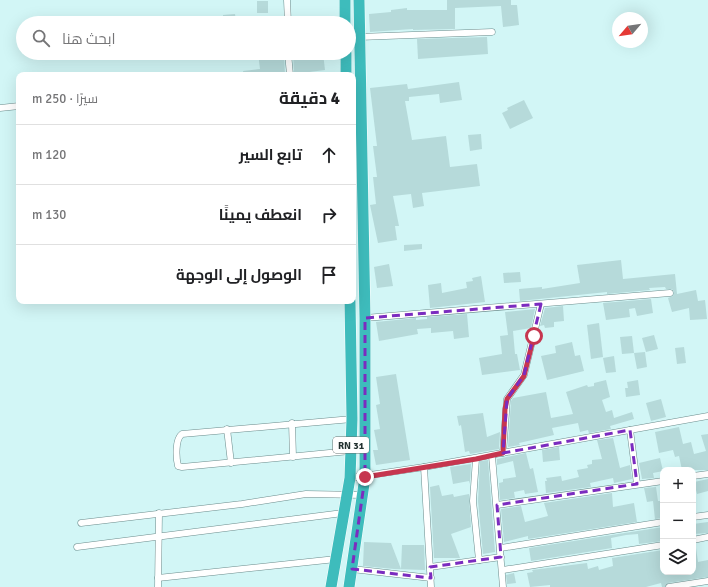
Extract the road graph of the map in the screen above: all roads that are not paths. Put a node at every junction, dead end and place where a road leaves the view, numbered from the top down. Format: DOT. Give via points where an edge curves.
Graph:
graph roads {
  1 [pos="287,0"];
  2 [pos="344,0"];
  3 [pos="359,0"];
  4 [pos="288,16"];
  5 [pos="345,16"];
  6 [pos="492,32"];
  7 [pos="359,37"];
  8 [pos="289,60"];
  9 [pos="346,60"];
  10 [pos="290,72"];
  11 [pos="346,72"];
  12 [pos="16,106"];
  13 [pos="0,108"];
  14 [pos="670,293"];
  15 [pos="350,304"];
  16 [pos="541,304"];
  17 [pos="366,318"];
  18 [pos="708,416"];
  19 [pos="352,419"];
  20 [pos="292,423"];
  21 [pos="227,429"];
  22 [pos="630,430"];
  23 [pos="350,452"];
  24 [pos="503,453"];
  25 [pos="492,456"];
  26 [pos="293,457"];
  27 [pos="476,459"];
  28 [pos="231,463"];
  29 [pos="424,467"];
  30 [pos="708,474"];
  31 [pos="696,476"];
  32 [pos="365,477"];
  33 [pos="350,478"];
  34 [pos="660,481"];
  35 [pos="637,484"];
  36 [pos="346,494"];
  37 [pos="363,495"];
  38 [pos="497,505"];
  39 [pos="159,513"];
  40 [pos="343,514"];
  41 [pos="708,515"];
  42 [pos="696,517"];
  43 [pos="660,522"];
  44 [pos="81,523"];
  45 [pos="158,536"];
  46 [pos="708,537"];
  47 [pos="696,539"];
  48 [pos="660,544"];
  49 [pos="77,547"];
  50 [pos="501,548"];
  51 [pos="501,557"];
  52 [pos="336,559"];
  53 [pos="479,560"];
  54 [pos="430,567"];
  55 [pos="352,569"];
  56 [pos="503,570"];
  57 [pos="158,578"];
  58 [pos="431,578"];
  59 [pos="708,581"];
  60 [pos="158,587"];
  61 [pos="331,587"];
  62 [pos="349,587"];
  63 [pos="431,587"];
  64 [pos="503,587"];
  65 [pos="669,587"];
  1 -- 4 [label="street"];
  2 -- 5 [label="highway"];
  3 -- 7 [label="highway, RN 31"];
  6 -- 7 [label="street"];
  7 -- 17 [label="highway, RN 31"];
  8 -- 10 [label="street"];
  9 -- 11 [label="highway"];
  12 -- 13 [label="street"];
  14 -- 16 [label="street"];
  15 -- 19 [label="highway, RN 31"];
  16 -- 17 [label="street"];
  16 -- 24 [label="street" via="524,376 507,399"];
  17 -- 32 [label="highway, RN 31"];
  18 -- 22 [label="street"];
  19 -- 20 [label="street"];
  19 -- 23 [label="highway, RN 31"];
  20 -- 21 [label="street"];
  20 -- 26 [label="street"];
  21 -- 28 [label="street"];
  21 -- 28 [label="street" via="185,433 179,436 177,464 182,468"];
  22 -- 24 [label="street"];
  22 -- 35 [label="street"];
  23 -- 26 [label="street"];
  23 -- 33 [label="highway, RN 31"];
  24 -- 25 [label="street"];
  25 -- 27 [label="street"];
  25 -- 38 [label="street"];
  26 -- 28 [label="street"];
  27 -- 29 [label="street"];
  27 -- 53 [label="street" via="473,501"];
  29 -- 32 [label="street"];
  29 -- 54 [label="street"];
  30 -- 31 [label="street"];
  32 -- 33 [label="street"];
  32 -- 37 [label="highway, RN 31"];
  33 -- 36 [label="highway, RN 31"];
  34 -- 35 [label="street"];
  35 -- 38 [label="street"];
  36 -- 37 [label="street"];
  36 -- 39 [label="street" via="306,494"];
  36 -- 40 [label="highway, RN 31"];
  37 -- 55 [label="highway, RN 31"];
  38 -- 50 [label="street"];
  39 -- 44 [label="street"];
  39 -- 45 [label="street"];
  40 -- 45 [label="street"];
  40 -- 52 [label="highway, RN 31"];
  41 -- 42 [label="street"];
  43 -- 50 [label="street"];
  45 -- 49 [label="street"];
  45 -- 57 [label="street"];
  46 -- 47 [label="street"];
  48 -- 56 [label="street"];
  50 -- 51 [label="street"];
  51 -- 53 [label="street"];
  51 -- 56 [label="street"];
  52 -- 57 [label="street"];
  52 -- 61 [label="highway, RN 31"];
  53 -- 54 [label="street"];
  54 -- 58 [label="street"];
  55 -- 58 [label="street"];
  55 -- 62 [label="highway, RN 31"];
  56 -- 64 [label="street"];
  57 -- 60 [label="street"];
  58 -- 63 [label="street"];
  59 -- 65 [label="street"];
}
